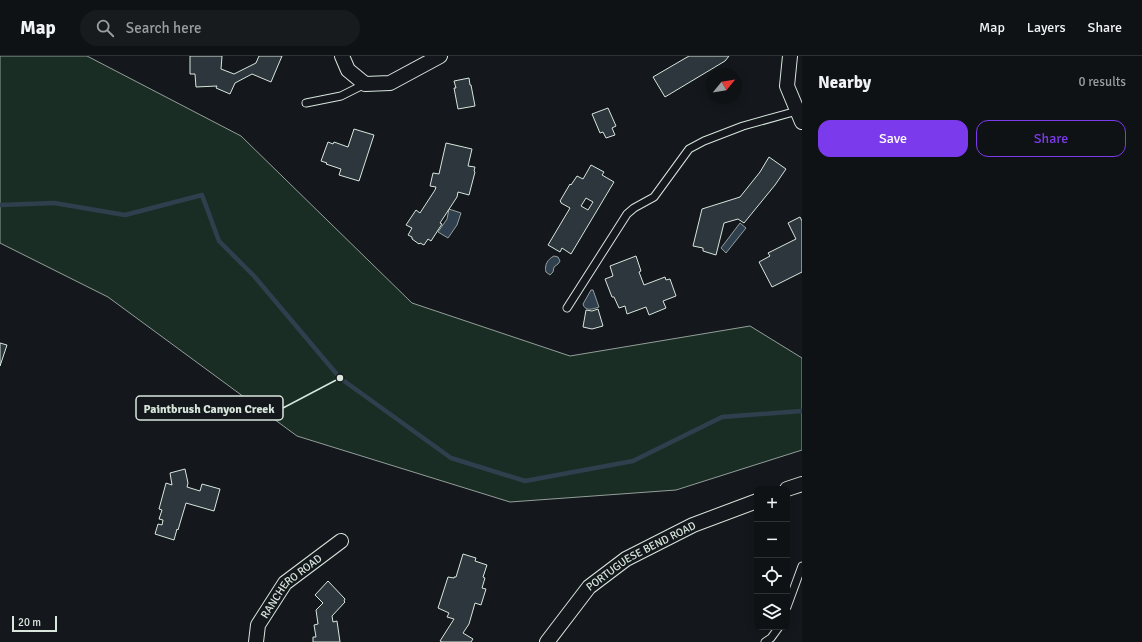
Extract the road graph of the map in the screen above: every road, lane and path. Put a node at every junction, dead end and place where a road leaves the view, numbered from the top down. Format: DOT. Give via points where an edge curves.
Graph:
graph roads {
  1 [pos="342,56"];
  2 [pos="440,56"];
  3 [pos="790,56"];
  4 [pos="365,84"];
  5 [pos="306,103"];
  6 [pos="800,116"];
  7 [pos="567,308"];
  8 [pos="802,484"];
  9 [pos="790,488"];
  10 [pos="754,502"];
  11 [pos="341,541"];
  12 [pos="802,566"];
  13 [pos="790,599"];
  14 [pos="777,630"];
  15 [pos="256,642"];
  16 [pos="547,642"];
  17 [pos="765,642"];
  1 -- 4 [label="street" via="348,70"];
  2 -- 4 [label="street" via="390,82"];
  3 -- 6 [label="street" via="787,86"];
  4 -- 5 [label="lane" via="341,96"];
  6 -- 7 [label="lane" via="743,126 690,149 654,197 627,214"];
  8 -- 9 [label="street"];
  10 -- 16 [label="street, PORTUGUESE BEND ROAD" via="693,526 626,559 589,587"];
  11 -- 15 [label="street, RANCHERO ROAD" via="285,583 258,625"];
  12 -- 13 [label="lane"];
  14 -- 17 [label="lane" via="772,638"];
}
